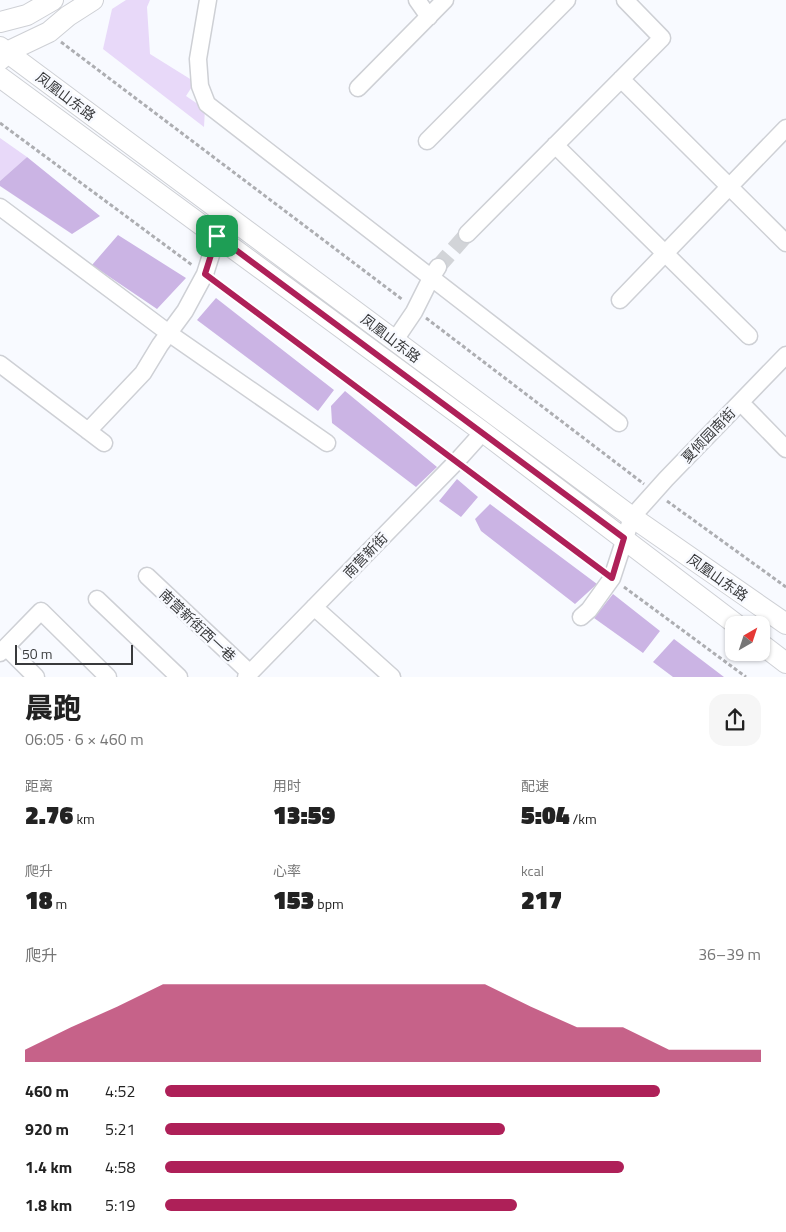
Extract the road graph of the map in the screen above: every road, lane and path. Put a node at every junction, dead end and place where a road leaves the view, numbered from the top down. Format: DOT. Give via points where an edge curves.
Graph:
graph roads {
  1 [pos="53,0"];
  2 [pos="92,0"];
  3 [pos="208,0"];
  4 [pos="417,0"];
  5 [pos="445,0"];
  6 [pos="567,0"];
  7 [pos="625,0"];
  8 [pos="428,17"];
  9 [pos="0,22"];
  10 [pos="49,32"];
  11 [pos="2,53"];
  12 [pos="0,77"];
  13 [pos="621,79"];
  14 [pos="358,88"];
  15 [pos="0,123"];
  16 [pos="786,128"];
  17 [pos="427,141"];
  18 [pos="555,145"];
  19 [pos="729,186"];
  20 [pos="0,207"];
  21 [pos="467,234"];
  22 [pos="217,236"];
  23 [pos="786,243"];
  24 [pos="664,253"];
  25 [pos="434,272"];
  26 [pos="205,274"];
  27 [pos="620,300"];
  28 [pos="414,309"];
  29 [pos="170,334"];
  30 [pos="748,336"];
  31 [pos="395,340"];
  32 [pos="786,355"];
  33 [pos="0,364"];
  34 [pos="746,408"];
  35 [pos="619,423"];
  36 [pos="88,431"];
  37 [pos="483,432"];
  38 [pos="104,443"];
  39 [pos="327,443"];
  40 [pos="786,449"];
  41 [pos="456,462"];
  42 [pos="655,492"];
  43 [pos="632,516"];
  44 [pos="624,538"];
  45 [pos="146,576"];
  46 [pos="612,578"];
  47 [pos="786,587"];
  48 [pos="98,598"];
  49 [pos="314,607"];
  50 [pos="725,616"];
  51 [pos="581,617"];
  52 [pos="786,624"];
  53 [pos="3,650"];
  54 [pos="770,650"];
  55 [pos="786,662"];
  56 [pos="248,675"];
  57 [pos="36,677"];
  58 [pos="108,677"];
  59 [pos="179,677"];
  60 [pos="392,677"];
  61 [pos="746,677"];
  1 -- 9 [label="main road" via="27,14"];
  2 -- 10 [label="main road"];
  3 -- 25 [label="street" via="198,58 200,86 207,104"];
  4 -- 8 [label="street"];
  5 -- 8 [label="street"];
  6 -- 17 [label="street"];
  7 -- 13 [label="street" via="662,38"];
  8 -- 14 [label="street"];
  10 -- 11 [label="main road"];
  10 -- 28 [label="path"];
  11 -- 31 [label="main road, 凤凰山东路"];
  12 -- 22 [label="main road, 凤凰山东路"];
  13 -- 18 [label="street"];
  13 -- 19 [label="street"];
  15 -- 26 [label="path"];
  16 -- 19 [label="street"];
  18 -- 21 [label="street"];
  18 -- 24 [label="street"];
  19 -- 23 [label="street"];
  19 -- 24 [label="street"];
  20 -- 29 [label="street"];
  22 -- 26 [label="street"];
  22 -- 37 [label="main road, 凤凰山东路"];
  24 -- 27 [label="street"];
  24 -- 30 [label="street"];
  25 -- 28 [label="street"];
  25 -- 35 [label="street"];
  26 -- 29 [label="street"];
  26 -- 41 [label="path"];
  28 -- 31 [label="street"];
  28 -- 42 [label="path"];
  29 -- 36 [label="street" via="143,373"];
  29 -- 39 [label="street"];
  31 -- 43 [label="main road, 凤凰山东路"];
  32 -- 42 [label="street, 夏倾园南街"];
  33 -- 36 [label="street"];
  34 -- 40 [label="street"];
  36 -- 38 [label="street"];
  37 -- 41 [label="street, 南营新街"];
  37 -- 44 [label="main road, 凤凰山东路"];
  41 -- 46 [label="path"];
  41 -- 49 [label="street, 南营新街"];
  42 -- 43 [label="street, 夏倾园南街"];
  42 -- 47 [label="path"];
  43 -- 44 [label="street"];
  43 -- 52 [label="main road, 凤凰山东路"];
  44 -- 46 [label="street"];
  44 -- 50 [label="main road, 凤凰山东路"];
  45 -- 56 [label="street, 南营新街西一巷"];
  46 -- 51 [label="street"];
  46 -- 61 [label="path"];
  48 -- 59 [label="street"];
  49 -- 56 [label="street, 南营新街"];
  49 -- 60 [label="street"];
  53 -- 57 [label="street"];
  53 -- 58 [label="street" via="41,611"];
  54 -- 55 [label="main road"];
}
